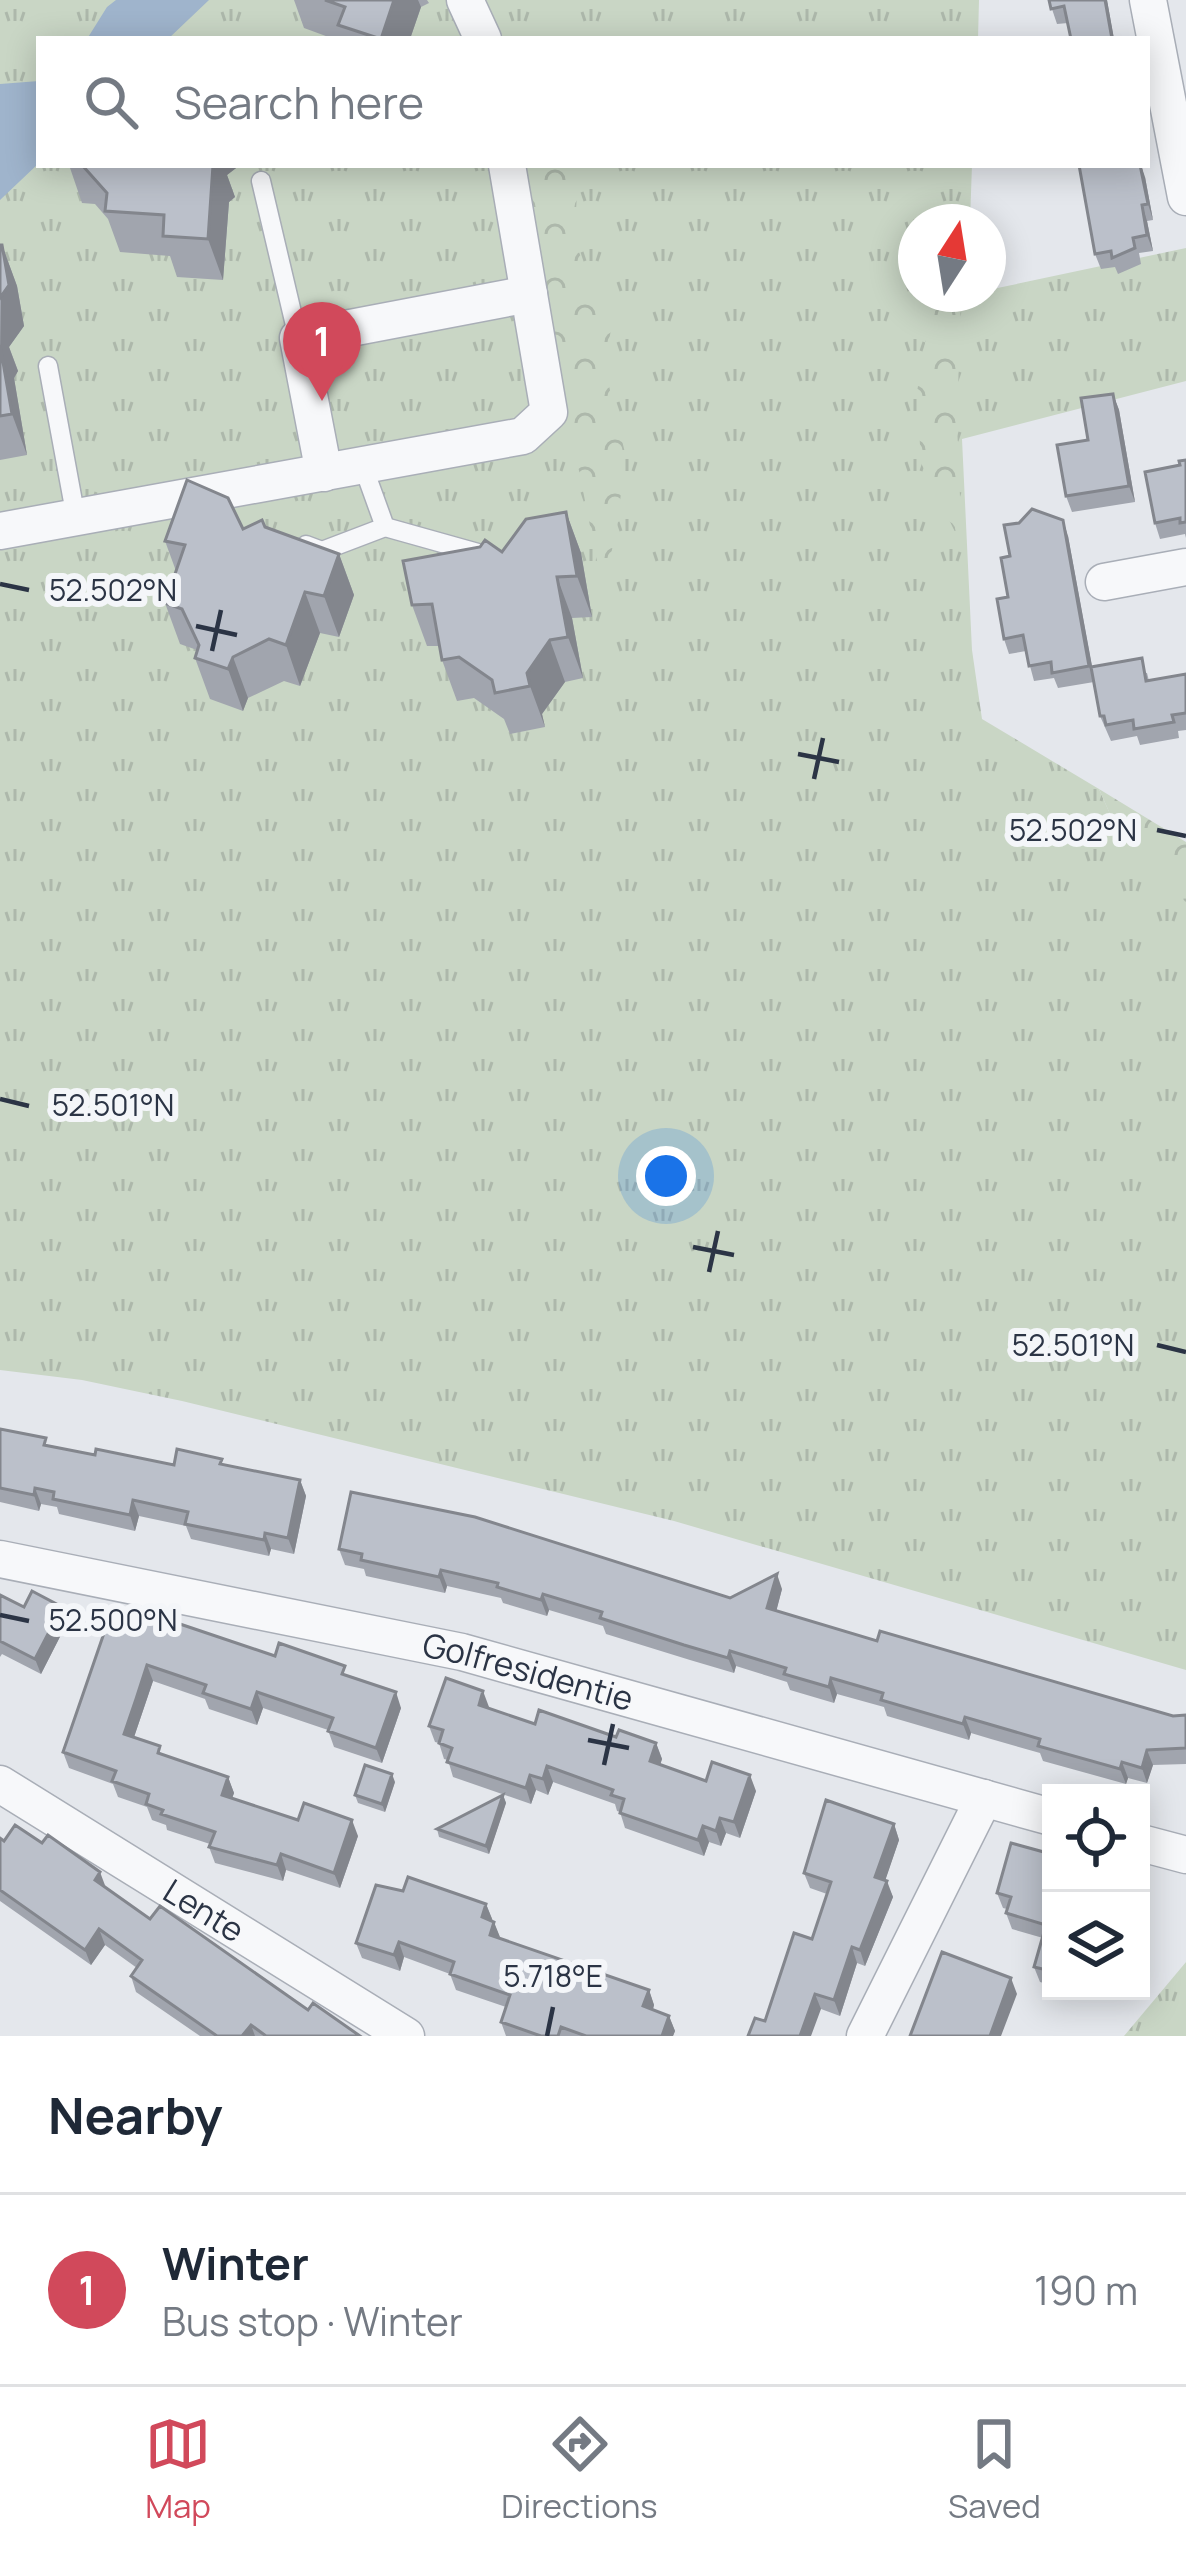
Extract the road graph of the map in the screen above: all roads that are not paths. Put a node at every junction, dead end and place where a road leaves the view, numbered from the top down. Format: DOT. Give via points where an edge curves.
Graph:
graph roads {
  1 [pos="465,0"];
  2 [pos="1148,0"];
  3 [pos="482,36"];
  4 [pos="507,168"];
  5 [pos="261,181"];
  6 [pos="1186,197"];
  7 [pos="529,294"];
  8 [pos="298,338"];
  9 [pos="48,366"];
  10 [pos="363,466"];
  11 [pos="324,473"];
  12 [pos="184,498"];
  13 [pos="220,514"];
  14 [pos="76,518"];
  15 [pos="385,527"];
  16 [pos="0,531"];
  17 [pos="279,537"];
  18 [pos="499,558"];
  19 [pos="1186,567"];
  20 [pos="1104,582"];
  21 [pos="0,1559"];
  22 [pos="0,1784"];
  23 [pos="984,1798"];
  24 [pos="1042,1814"];
  25 [pos="1150,1845"];
  26 [pos="1186,1855"];
  27 [pos="406,2036"];
  28 [pos="865,2036"];
  1 -- 3 [label="street"];
  2 -- 6 [label="street"];
  4 -- 7 [label="street"];
  5 -- 8 [label="lane"];
  7 -- 8 [label="street"];
  7 -- 10 [label="street" via="549,412 523,436"];
  8 -- 11 [label="street"];
  9 -- 14 [label="lane"];
  10 -- 11 [label="street"];
  10 -- 15 [label="lane"];
  11 -- 12 [label="street"];
  12 -- 13 [label="lane"];
  12 -- 14 [label="street"];
  14 -- 16 [label="street"];
  15 -- 17 [label="lane" via="322,550"];
  15 -- 18 [label="lane"];
  19 -- 20 [label="street"];
  21 -- 23 [label="street, Golfresidentie" via="461,1652"];
  22 -- 27 [label="street, Lente"];
  23 -- 24 [label="street, Golfresidentie"];
  23 -- 28 [label="street"];
  25 -- 26 [label="street"];
}
